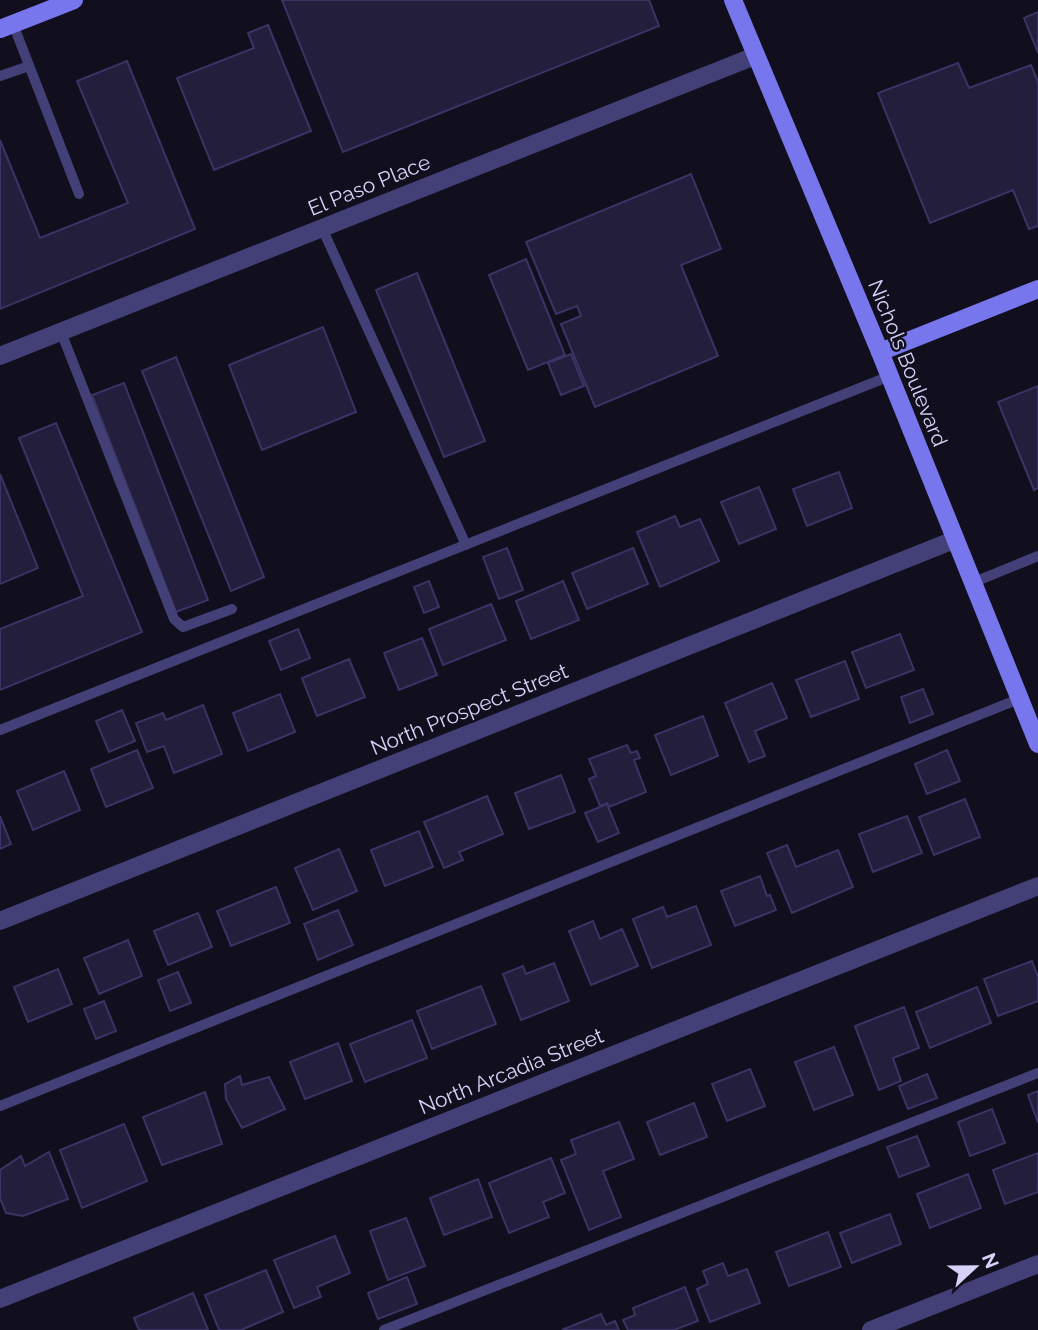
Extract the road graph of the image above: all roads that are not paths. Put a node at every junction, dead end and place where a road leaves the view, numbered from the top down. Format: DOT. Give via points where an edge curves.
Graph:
graph roads {
  1 [pos="74,0"];
  2 [pos="733,0"];
  3 [pos="6,27"];
  4 [pos="755,56"];
  5 [pos="29,65"];
  6 [pos="0,76"];
  7 [pos="79,194"];
  8 [pos="322,228"];
  9 [pos="1038,289"];
  10 [pos="61,331"];
  11 [pos="880,352"];
  12 [pos="0,356"];
  13 [pos="890,376"];
  14 [pos="954,540"];
  15 [pos="466,545"];
  16 [pos="1038,556"];
  17 [pos="972,583"];
  18 [pos="232,609"];
  19 [pos="1019,699"];
  20 [pos="0,730"];
  21 [pos="1038,744"];
  22 [pos="1038,886"];
  23 [pos="0,921"];
  24 [pos="1038,1073"];
  25 [pos="0,1106"];
  26 [pos="1038,1264"];
  27 [pos="0,1299"];
  28 [pos="384,1330"];
  29 [pos="872,1330"];
  1 -- 3 [label="street"];
  2 -- 4 [label="street, Nichols Boulevard"];
  3 -- 5 [label="lane"];
  4 -- 8 [label="street, El Paso Place"];
  4 -- 11 [label="street, Nichols Boulevard"];
  5 -- 6 [label="lane"];
  5 -- 7 [label="lane"];
  8 -- 10 [label="street, El Paso Place"];
  8 -- 15 [label="lane"];
  9 -- 11 [label="street"];
  10 -- 12 [label="street, El Paso Place"];
  10 -- 18 [label="lane" via="174,619 183,627"];
  11 -- 13 [label="street, Nichols Boulevard"];
  13 -- 14 [label="street, Nichols Boulevard"];
  13 -- 15 [label="lane"];
  14 -- 17 [label="street, Nichols Boulevard"];
  14 -- 23 [label="street, North Prospect Street"];
  15 -- 20 [label="lane"];
  16 -- 17 [label="lane"];
  17 -- 19 [label="street, Nichols Boulevard"];
  19 -- 21 [label="street, Nichols Boulevard"];
  19 -- 25 [label="lane"];
  22 -- 27 [label="street, North Arcadia Street"];
  24 -- 28 [label="lane"];
  26 -- 29 [label="street"];
}
